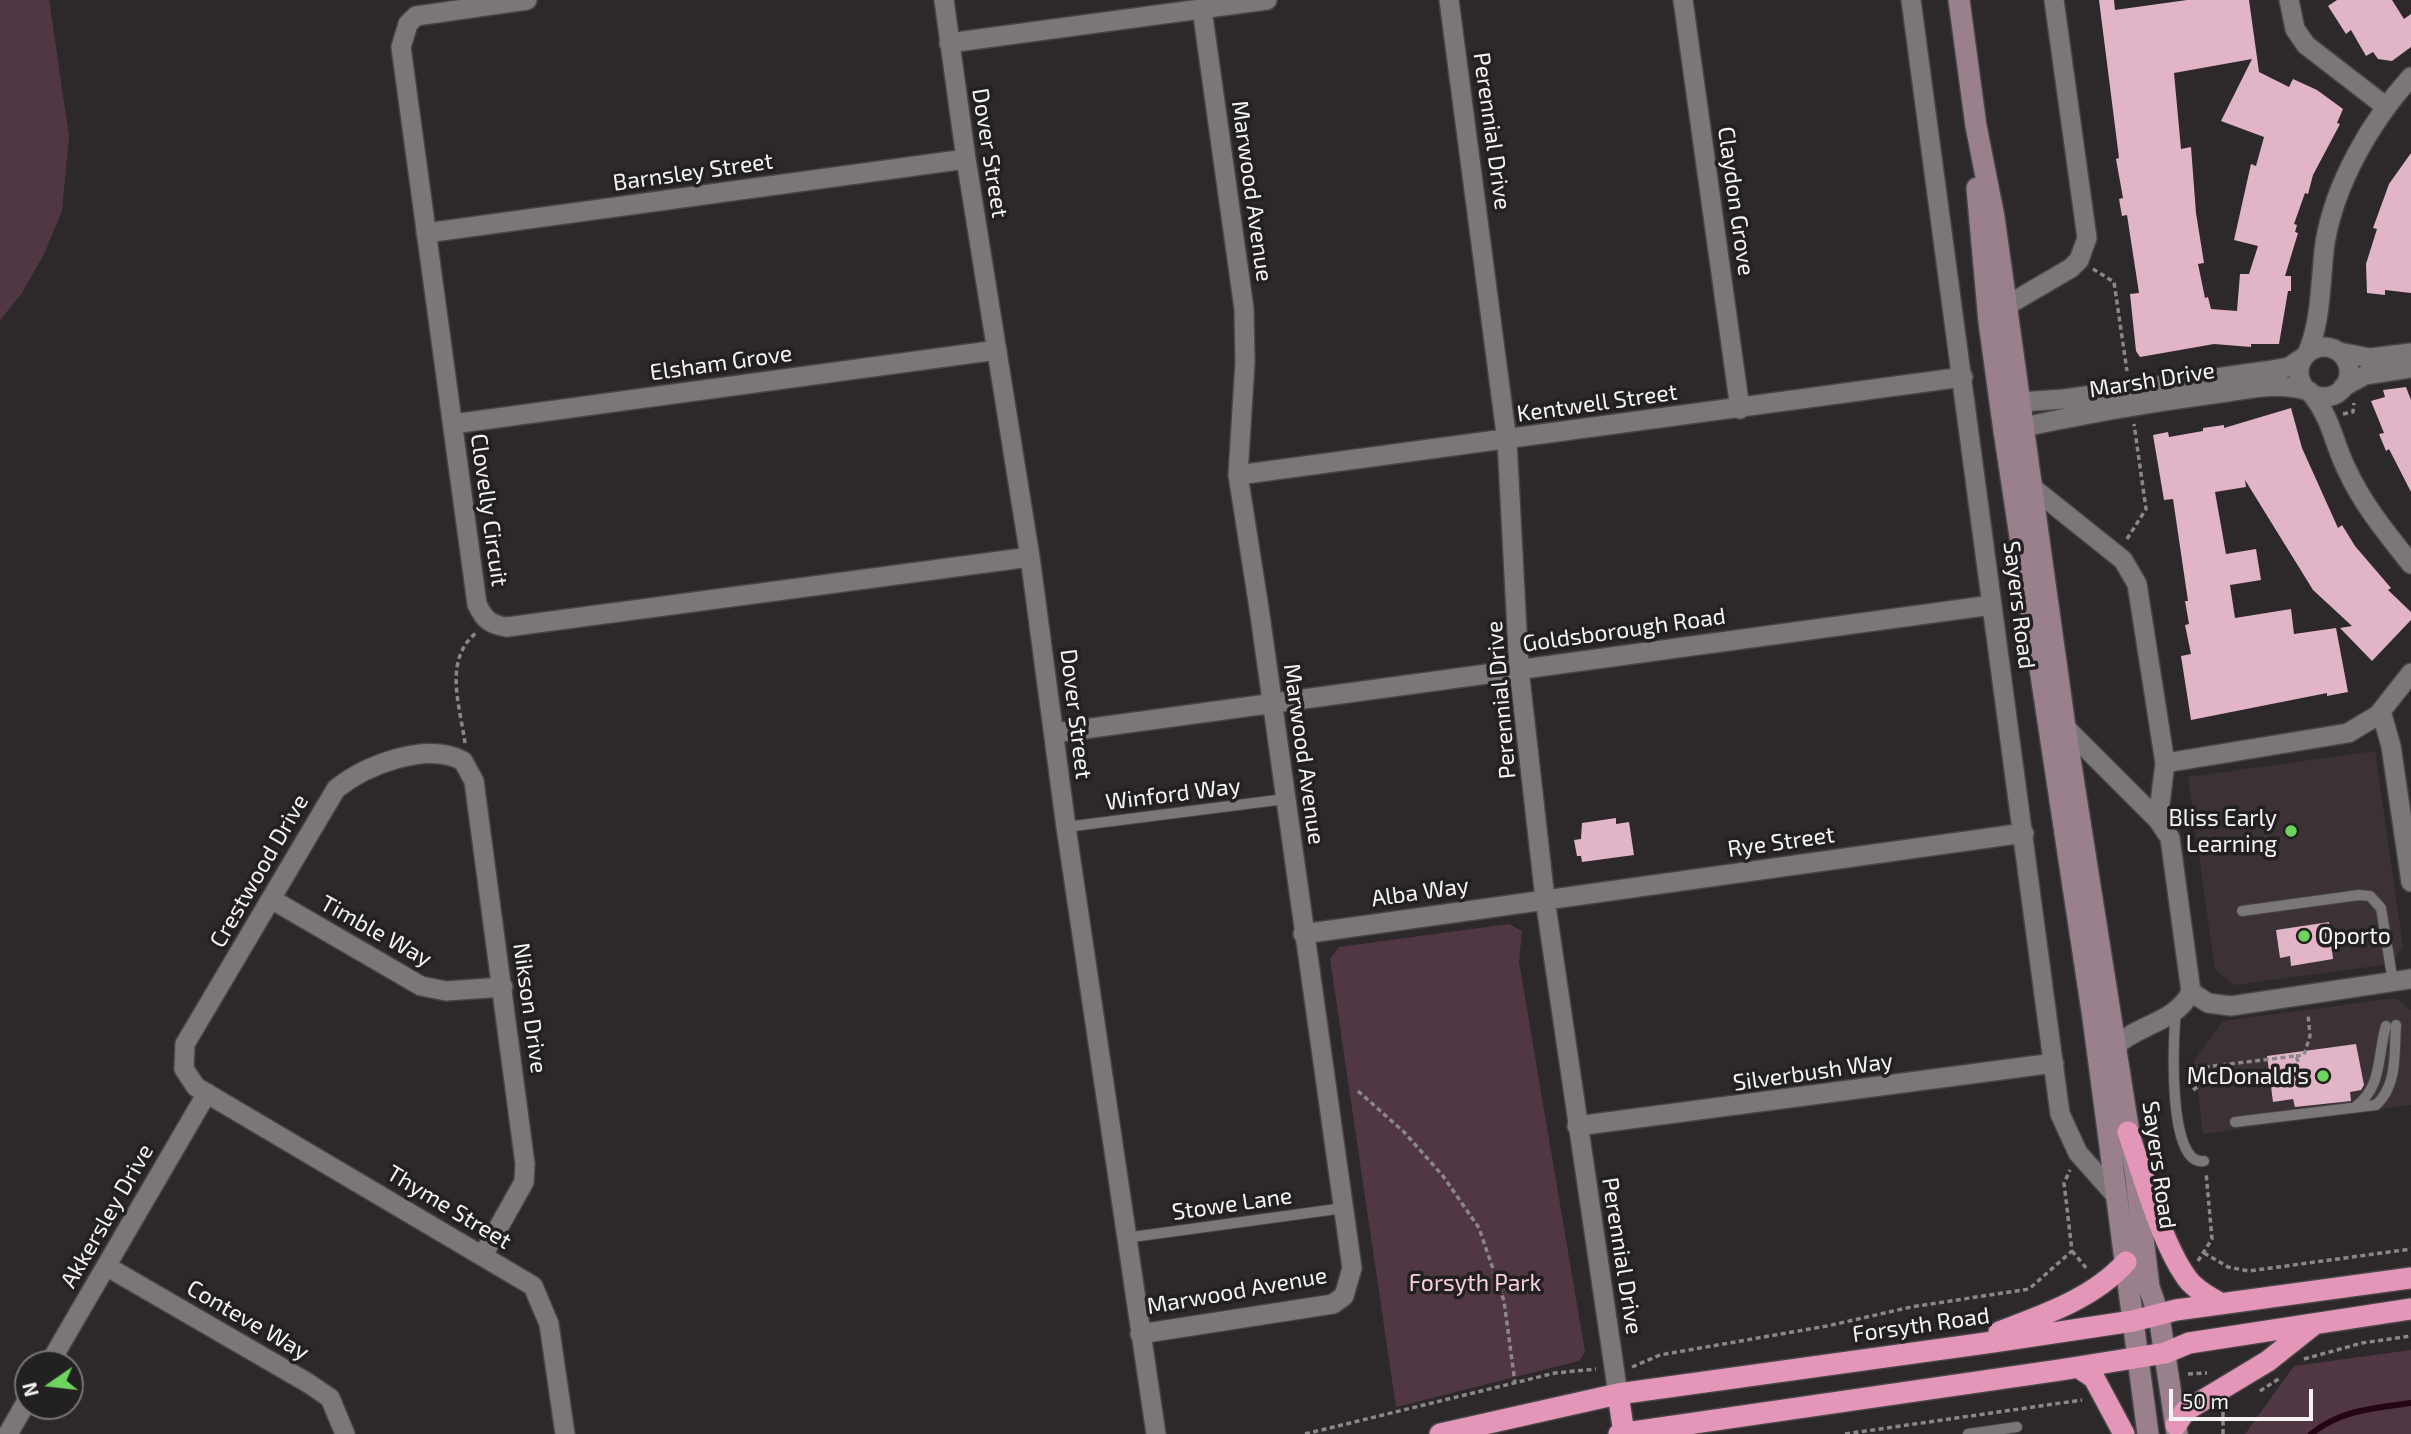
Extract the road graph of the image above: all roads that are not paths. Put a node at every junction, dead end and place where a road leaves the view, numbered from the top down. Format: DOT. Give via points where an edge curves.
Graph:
graph roads {
  1 [pos="527,0"];
  2 [pos="944,0"];
  3 [pos="1267,0"];
  4 [pos="1449,0"];
  5 [pos="1682,0"];
  6 [pos="1911,0"];
  7 [pos="1959,0"];
  8 [pos="2054,0"];
  9 [pos="2289,0"];
  10 [pos="1202,9"];
  11 [pos="949,43"];
  12 [pos="2411,77"];
  13 [pos="2385,106"];
  14 [pos="1976,126"];
  15 [pos="966,159"];
  16 [pos="426,233"];
  17 [pos="2006,306"];
  18 [pos="2319,306"];
  19 [pos="997,350"];
  20 [pos="2338,352"];
  21 [pos="2411,353"];
  22 [pos="2306,356"];
  23 [pos="2411,368"];
  24 [pos="1963,377"];
  25 [pos="2343,388"];
  26 [pos="2310,392"];
  27 [pos="2010,403"];
  28 [pos="1740,409"];
  29 [pos="453,424"];
  30 [pos="2014,429"];
  31 [pos="2336,437"];
  32 [pos="1507,440"];
  33 [pos="1238,475"];
  34 [pos="2033,488"];
  35 [pos="1030,556"];
  36 [pos="2411,564"];
  37 [pos="1993,605"];
  38 [pos="1520,669"];
  39 [pos="2411,673"];
  40 [pos="1271,702"];
  41 [pos="2381,711"];
  42 [pos="2065,727"];
  43 [pos="1055,733"];
  44 [pos="464,752"];
  45 [pos="2165,763"];
  46 [pos="1285,799"];
  47 [pos="2158,820"];
  48 [pos="1066,827"];
  49 [pos="2024,832"];
  50 [pos="2411,882"];
  51 [pos="271,899"];
  52 [pos="1545,899"];
  53 [pos="2242,911"];
  54 [pos="1303,934"];
  55 [pos="2402,981"];
  56 [pos="503,987"];
  57 [pos="2191,992"];
  58 [pos="2176,1012"];
  59 [pos="2391,1026"];
  60 [pos="2114,1047"];
  61 [pos="2054,1063"];
  62 [pos="207,1093"];
  63 [pos="2235,1122"];
  64 [pos="1577,1126"];
  65 [pos="2128,1132"];
  66 [pos="2204,1161"];
  67 [pos="2118,1198"];
  68 [pos="1344,1208"];
  69 [pos="1125,1238"];
  70 [pos="483,1255"];
  71 [pos="2126,1262"];
  72 [pos="106,1266"];
  73 [pos="2411,1278"];
  74 [pos="2221,1304"];
  75 [pos="2411,1309"];
  76 [pos="2159,1316"];
  77 [pos="2133,1321"];
  78 [pos="2314,1324"];
  79 [pos="1140,1334"];
  80 [pos="1961,1346"];
  81 [pos="57,1350"];
  82 [pos="2165,1353"];
  83 [pos="2138,1358"];
  84 [pos="2078,1367"];
  85 [pos="1618,1394"];
  86 [pos="2017,1427"];
  87 [pos="2176,1429"];
  88 [pos="345,1434"];
  89 [pos="565,1434"];
  90 [pos="1156,1434"];
  91 [pos="1440,1434"];
  92 [pos="1621,1434"];
  93 [pos="1968,1434"];
  94 [pos="2124,1434"];
  95 [pos="2148,1434"];
  1 -- 16 [label="street, Clovelly Circuit" via="416,16 403,34 401,54"];
  2 -- 11 [label="street, Dover Street"];
  3 -- 10 [label="street"];
  4 -- 32 [label="street, Perennial Drive"];
  5 -- 28 [label="street, Claydon Grove"];
  6 -- 24 [label="street, Sayers Road"];
  7 -- 14 [label="main road, Sayers Road"];
  8 -- 17 [label="street" via="2087,237 2071,268"];
  9 -- 13 [label="street" via="2295,29 2306,45"];
  10 -- 11 [label="street"];
  10 -- 33 [label="street, Marwood Avenue" via="1244,309"];
  11 -- 15 [label="street, Dover Street"];
  12 -- 13 [label="street"];
  13 -- 18 [label="street" via="2336,205 2326,239"];
  14 -- 17 [label="main road, Sayers Road"];
  14 -- 27 [label="main road, Sayers Road" via="1979,210"];
  15 -- 16 [label="street, Barnsley Street"];
  15 -- 19 [label="street, Dover Street"];
  16 -- 29 [label="street, Clovelly Circuit"];
  17 -- 27 [label="main road, Sayers Road"];
  18 -- 20 [label="street"];
  18 -- 22 [label="street"];
  19 -- 29 [label="street, Elsham Grove"];
  19 -- 35 [label="street, Dover Street"];
  20 -- 21 [label="street" via="2370,358"];
  20 -- 22 [label="street" via="2323,347"];
  20 -- 25 [label="street" via="2348,369"];
  22 -- 26 [label="street" via="2300,375"];
  22 -- 27 [label="street, Marsh Drive" via="2289,367 2266,372"];
  23 -- 25 [label="street" via="2365,375"];
  24 -- 28 [label="street, Kentwell Street"];
  24 -- 37 [label="street, Sayers Road"];
  25 -- 26 [label="street" via="2328,396"];
  25 -- 31 [label="street"];
  26 -- 30 [label="street, Marsh Drive" via="2269,386"];
  26 -- 31 [label="street" via="2329,417"];
  27 -- 30 [label="main road, Sayers Road"];
  28 -- 32 [label="street, Kentwell Street"];
  29 -- 35 [label="street, Clovelly Circuit" via="477,604 489,622 507,627"];
  30 -- 34 [label="main road, Sayers Road"];
  30 -- 67 [label="main road, Sayers Road"];
  31 -- 36 [label="street" via="2348,472 2368,507"];
  32 -- 33 [label="street, Kentwell Street"];
  32 -- 38 [label="street, Perennial Drive"];
  33 -- 40 [label="street, Marwood Avenue"];
  34 -- 42 [label="main road, Sayers Road"];
  34 -- 45 [label="street" via="2117,555 2134,577"];
  35 -- 43 [label="street, Dover Street"];
  37 -- 38 [label="street, Goldsborough Road"];
  37 -- 49 [label="street, Sayers Road"];
  38 -- 40 [label="street, Goldsborough Road"];
  38 -- 52 [label="street, Perennial Drive"];
  39 -- 41 [label="street"];
  40 -- 43 [label="street, Goldsborough Road"];
  40 -- 46 [label="street, Marwood Avenue"];
  41 -- 45 [label="street" via="2338,737"];
  41 -- 50 [label="street" via="2390,738"];
  42 -- 47 [label="street"];
  42 -- 60 [label="main road, Sayers Road"];
  43 -- 48 [label="street, Dover Street"];
  44 -- 51 [label="street, Crestwood Drive" via="375,765 354,775 336,789"];
  44 -- 56 [label="street, Nikson Drive" via="474,781"];
  45 -- 47 [label="street"];
  46 -- 48 [label="lane, Winford Way"];
  46 -- 54 [label="street, Marwood Avenue"];
  47 -- 57 [label="street" via="2173,846"];
  48 -- 69 [label="street, Dover Street"];
  49 -- 52 [label="street, Rye Street"];
  49 -- 61 [label="street, Sayers Road"];
  51 -- 56 [label="street, Timble Way" via="421,986 446,991"];
  51 -- 62 [label="street, Crestwood Drive" via="186,1044 184,1069 196,1087"];
  52 -- 54 [label="street, Alba Way"];
  52 -- 64 [label="street, Perennial Drive"];
  53 -- 55 [label="lane" via="2370,896 2381,908"];
  54 -- 68 [label="street, Marwood Avenue"];
  55 -- 57 [label="street" via="2231,1006 2208,1003"];
  56 -- 70 [label="street, Nikson Drive" via="524,1182"];
  57 -- 58 [label="street"];
  58 -- 60 [label="street" via="2143,1026"];
  58 -- 66 [label="lane" via="2172,1052 2179,1128 2189,1156"];
  59 -- 63 [label="lane" via="2392,1075 2376,1105"];
  60 -- 65 [label="main road, Sayers Road"];
  61 -- 64 [label="street, Silverbush Way"];
  61 -- 67 [label="street, Sayers Road" via="2060,1114 2078,1153"];
  62 -- 70 [label="street, Thyme Street"];
  62 -- 72 [label="street, Akkersley Drive"];
  64 -- 85 [label="street, Perennial Drive"];
  65 -- 74 [label="highway" via="2183,1271 2202,1293"];
  65 -- 76 [label="main road, Sayers Road" via="2149,1287"];
  67 -- 71 [label="main road, Sayers Road"];
  68 -- 69 [label="lane, Stowe Lane"];
  68 -- 79 [label="street, Marwood Avenue" via="1352,1268 1344,1296 1333,1304"];
  69 -- 79 [label="street, Dover Street"];
  70 -- 89 [label="street, Thyme Street" via="533,1286 540,1296 549,1324"];
  71 -- 77 [label="main road, Sayers Road"];
  71 -- 80 [label="highway" via="2112,1277 2074,1300"];
  72 -- 81 [label="street, Akkersley Drive"];
  72 -- 88 [label="street, Conteve Way" via="308,1382 330,1398"];
  73 -- 74 [label="highway, Forsyth Road"];
  74 -- 76 [label="highway, Forsyth Road"];
  75 -- 78 [label="highway"];
  76 -- 77 [label="highway, Forsyth Road"];
  76 -- 82 [label="main road, Sayers Road"];
  77 -- 80 [label="highway, Forsyth Road"];
  77 -- 83 [label="main road, Sayers Road"];
  78 -- 82 [label="highway" via="2181,1344"];
  78 -- 87 [label="highway" via="2268,1361 2185,1411"];
  79 -- 90 [label="street, Dover Street"];
  80 -- 85 [label="highway, Forsyth Road"];
  82 -- 83 [label="highway"];
  82 -- 87 [label="main road, Sayers Road"];
  83 -- 84 [label="highway"];
  83 -- 95 [label="main road, Sayers Road"];
  84 -- 92 [label="highway"];
  84 -- 94 [label="highway" via="2094,1378"];
  85 -- 91 [label="highway, Forsyth Road"];
  85 -- 92 [label="highway"];
  86 -- 93 [label="lane"];
}
